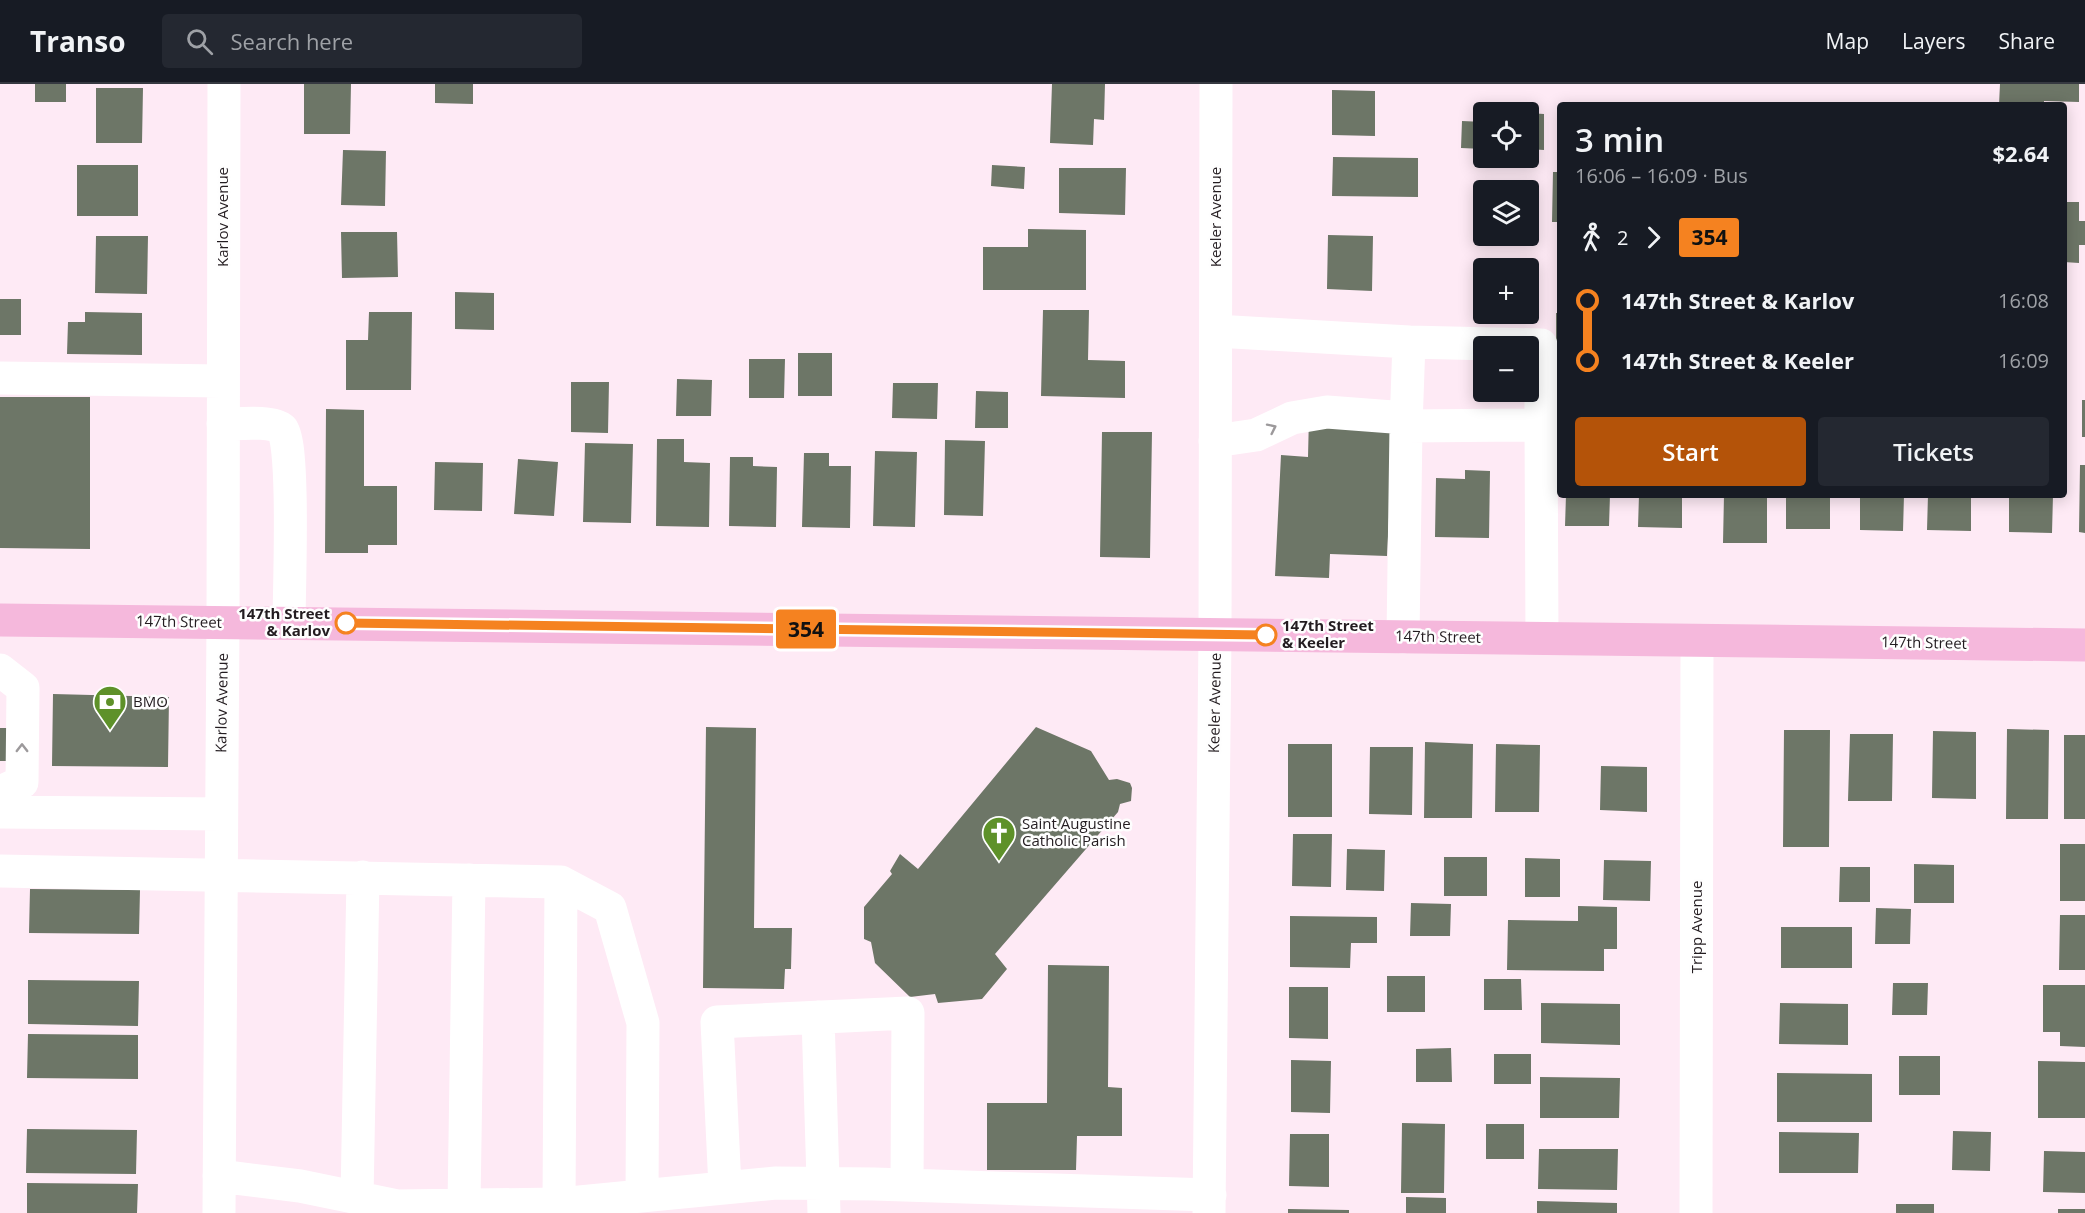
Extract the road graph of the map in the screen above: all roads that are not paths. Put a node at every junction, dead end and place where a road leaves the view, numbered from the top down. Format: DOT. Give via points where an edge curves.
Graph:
graph roads {
  1 [pos="224,84"];
  2 [pos="1216,84"];
  3 [pos="1216,331"];
  4 [pos="1409,342"];
  5 [pos="0,378"];
  6 [pos="222,381"];
  7 [pos="1406,422"];
  8 [pos="223,424"];
  9 [pos="1541,425"];
  10 [pos="1215,441"];
  11 [pos="0,620"];
  12 [pos="223,622"];
  13 [pos="289,623"];
  14 [pos="1215,635"];
  15 [pos="1403,637"];
  16 [pos="1542,639"];
  17 [pos="1697,641"];
  18 [pos="2085,645"];
  19 [pos="0,670"];
  20 [pos="0,792"];
  21 [pos="0,812"];
  22 [pos="221,814"];
  23 [pos="0,871"];
  24 [pos="220,875"];
  25 [pos="363,878"];
  26 [pos="469,880"];
  27 [pos="561,882"];
  28 [pos="818,1017"];
  29 [pos="219,1176"];
  30 [pos="907,1185"];
  31 [pos="725,1187"];
  32 [pos="642,1195"];
  33 [pos="357,1198"];
  34 [pos="823,1198"];
  35 [pos="559,1204"];
  36 [pos="1210,1204"];
  37 [pos="464,1205"];
  38 [pos="219,1213"];
  39 [pos="1696,1213"];
  1 -- 6 [label="street, Karlov Avenue"];
  2 -- 3 [label="street, Keeler Avenue"];
  3 -- 4 [label="street"];
  3 -- 10 [label="street, Keeler Avenue"];
  4 -- 7 [label="street"];
  4 -- 9 [label="street" via="1541,345"];
  5 -- 6 [label="street"];
  6 -- 8 [label="street, Karlov Avenue"];
  7 -- 9 [label="street"];
  10 -- 7 [label="street, one-way" via="1256,435 1292,418 1327,412"];
  7 -- 15 [label="street"];
  8 -- 12 [label="street, Karlov Avenue"];
  8 -- 13 [label="street" via="274,425 283,429 287,439"];
  9 -- 16 [label="street"];
  10 -- 14 [label="street, Keeler Avenue"];
  11 -- 12 [label="main road, 147th Street"];
  12 -- 13 [label="main road, 147th Street"];
  12 -- 22 [label="street, Karlov Avenue"];
  13 -- 14 [label="main road, 147th Street"];
  14 -- 15 [label="main road, 147th Street"];
  14 -- 36 [label="street, Keeler Avenue"];
  15 -- 16 [label="main road, 147th Street"];
  16 -- 17 [label="main road, 147th Street"];
  17 -- 18 [label="main road, 147th Street"];
  17 -- 39 [label="street, Tripp Avenue"];
  20 -- 19 [label="street, one-way" via="22,782 22,688"];
  21 -- 22 [label="street"];
  22 -- 24 [label="street, Karlov Avenue"];
  23 -- 24 [label="street"];
  24 -- 25 [label="street"];
  24 -- 29 [label="street, Karlov Avenue"];
  25 -- 26 [label="street"];
  25 -- 33 [label="street"];
  26 -- 27 [label="street"];
  26 -- 37 [label="street"];
  27 -- 32 [label="street" via="610,908 643,1023"];
  27 -- 35 [label="street"];
  28 -- 30 [label="street" via="908,1013"];
  28 -- 31 [label="street" via="717,1022"];
  28 -- 34 [label="street"];
  29 -- 33 [label="street"];
  29 -- 38 [label="street, Karlov Avenue"];
  30 -- 34 [label="street"];
  30 -- 36 [label="street"];
  31 -- 32 [label="street"];
  31 -- 34 [label="street" via="776,1183"];
  32 -- 35 [label="street"];
  33 -- 37 [label="street" via="397,1206"];
  35 -- 37 [label="street"];
}
